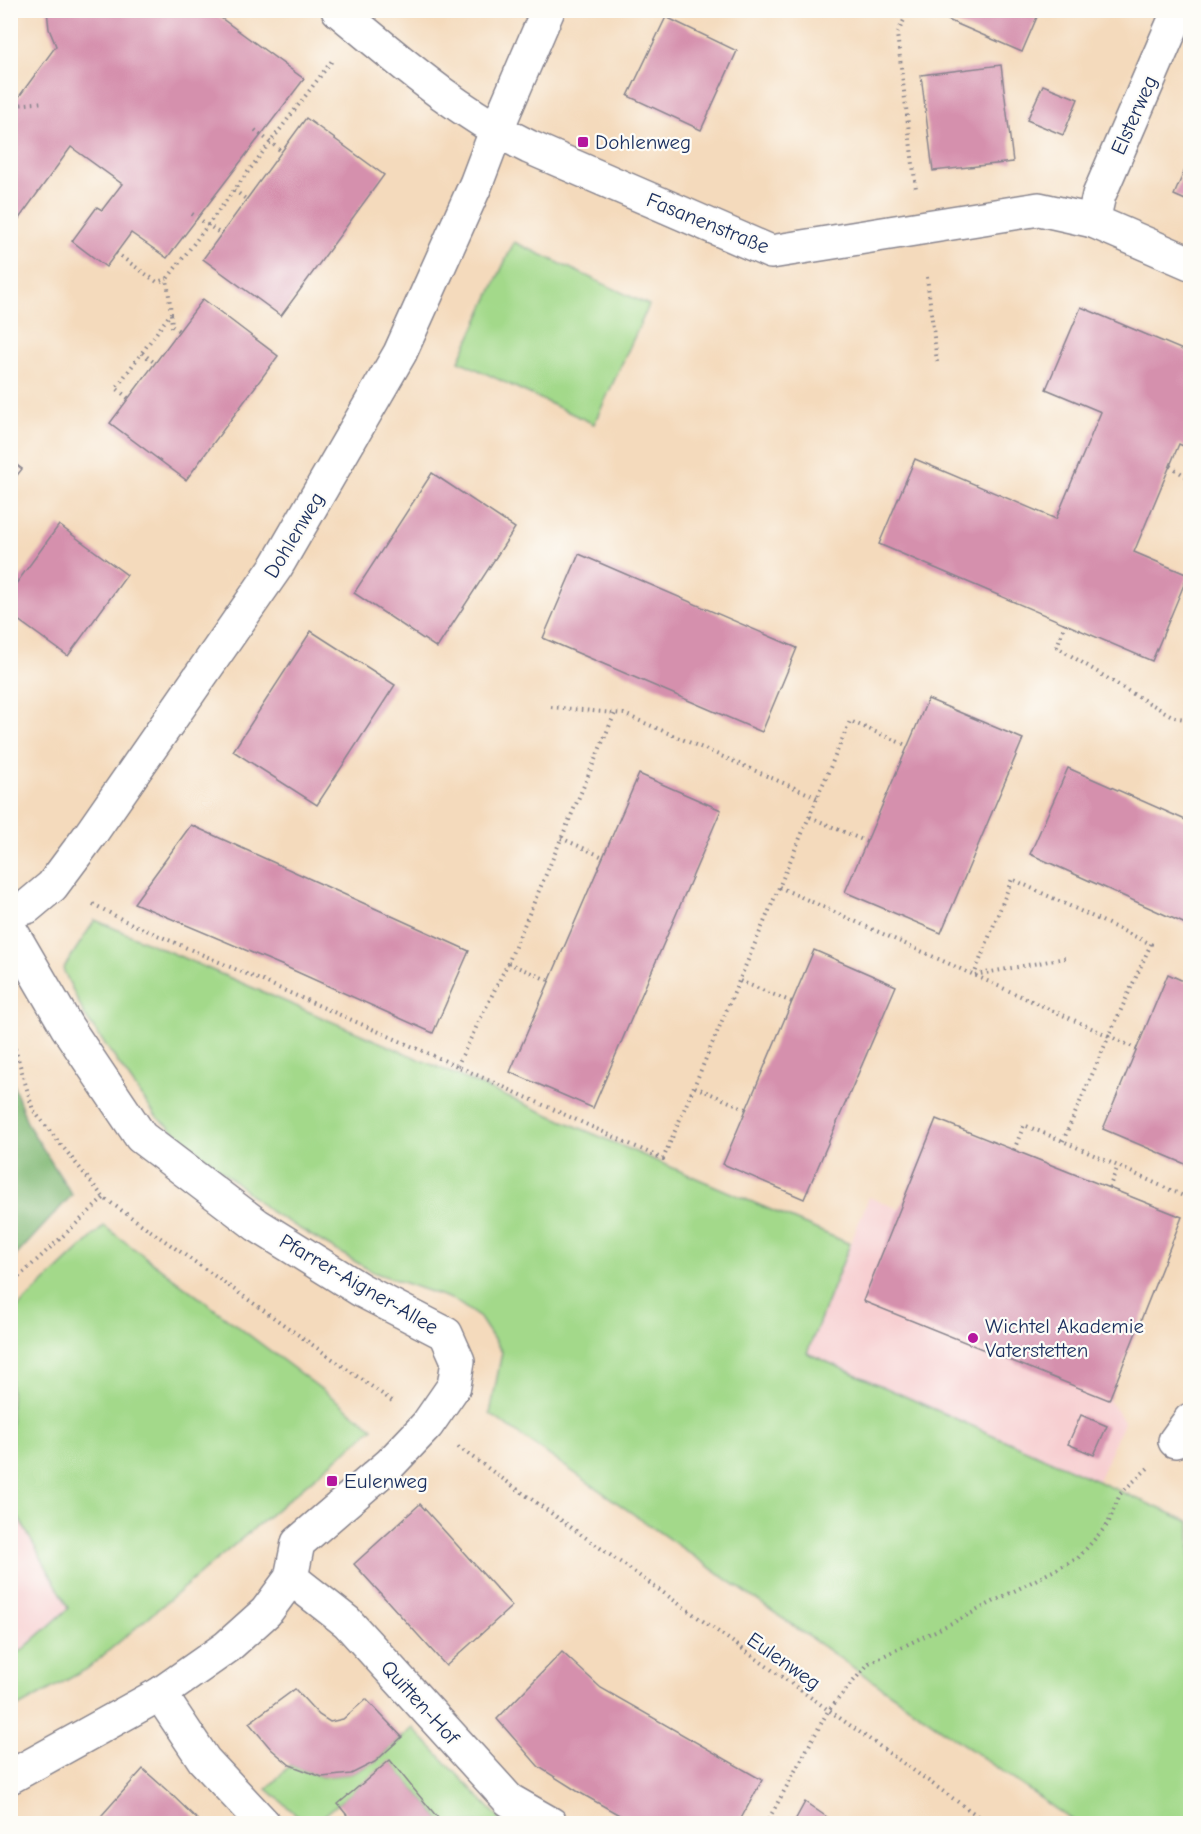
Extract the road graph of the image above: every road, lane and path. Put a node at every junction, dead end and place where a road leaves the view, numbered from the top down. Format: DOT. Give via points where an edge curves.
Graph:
graph roads {
  1 [pos="548,10"];
  2 [pos="909,10"];
  3 [pos="1179,10"];
  4 [pos="348,18"];
  5 [pos="10,100"];
  6 [pos="44,102"];
  7 [pos="255,130"];
  8 [pos="496,131"];
  9 [pos="270,143"];
  10 [pos="281,151"];
  11 [pos="234,190"];
  12 [pos="247,200"];
  13 [pos="192,214"];
  14 [pos="1093,221"];
  15 [pos="208,225"];
  16 [pos="921,228"];
  17 [pos="221,234"];
  18 [pos="116,253"];
  19 [pos="1191,263"];
  20 [pos="927,277"];
  21 [pos="167,279"];
  22 [pos="171,313"];
  23 [pos="179,331"];
  24 [pos="142,353"];
  25 [pos="937,362"];
  26 [pos="154,363"];
  27 [pos="128,399"];
  28 [pos="1170,466"];
  29 [pos="1191,479"];
  30 [pos="10,577"];
  31 [pos="18,582"];
  32 [pos="1065,623"];
  33 [pos="551,707"];
  34 [pos="615,713"];
  35 [pos="1191,720"];
  36 [pos="908,746"];
  37 [pos="818,798"];
  38 [pos="810,817"];
  39 [pos="561,838"];
  40 [pos="867,842"];
  41 [pos="603,857"];
  42 [pos="779,887"];
  43 [pos="93,904"];
  44 [pos="10,911"];
  45 [pos="10,929"];
  46 [pos="1065,958"];
  47 [pos="508,963"];
  48 [pos="975,975"];
  49 [pos="550,981"];
  50 [pos="740,981"];
  51 [pos="792,1002"];
  52 [pos="10,1031"];
  53 [pos="1109,1036"];
  54 [pos="1137,1049"];
  55 [pos="457,1066"];
  56 [pos="694,1087"];
  57 [pos="746,1109"];
  58 [pos="1064,1141"];
  59 [pos="1014,1150"];
  60 [pos="1118,1166"];
  61 [pos="1109,1188"];
  62 [pos="104,1198"];
  63 [pos="1191,1199"];
  64 [pos="10,1285"];
  65 [pos="427,1425"];
  66 [pos="1120,1494"];
  67 [pos="291,1578"];
  68 [pos="160,1694"];
  69 [pos="828,1711"];
  70 [pos="10,1777"];
  71 [pos="264,1824"];
  72 [pos="550,1824"];
  73 [pos="766,1824"];
  74 [pos="989,1824"];
  1 -- 8 [label="street, Dohlenweg"];
  2 -- 16 [label="path" via="897,34"];
  3 -- 14 [label="street, Elsterweg" via="1099,195"];
  4 -- 8 [label="street, Fasanenstraße" via="425,82"];
  4 -- 9 [label="path"];
  5 -- 6 [label="path" via="17,105"];
  7 -- 9 [label="path"];
  8 -- 16 [label="street, Fasanenstraße" via="771,252"];
  8 -- 44 [label="street, Dohlenweg" via="400,353 276,567 52,886 27,907"];
  9 -- 10 [label="path"];
  9 -- 11 [label="path"];
  11 -- 12 [label="path"];
  11 -- 15 [label="path"];
  13 -- 15 [label="path"];
  14 -- 16 [label="street, Fasanenstraße" via="1039,209"];
  14 -- 19 [label="street, Fasanenstraße"];
  15 -- 17 [label="path"];
  15 -- 21 [label="path"];
  18 -- 21 [label="path" via="158,282"];
  20 -- 25 [label="path"];
  21 -- 22 [label="path"];
  22 -- 23 [label="path" via="172,326"];
  22 -- 24 [label="path"];
  24 -- 26 [label="path"];
  24 -- 27 [label="path" via="116,388"];
  28 -- 29 [label="path"];
  30 -- 31 [label="path"];
  32 -- 35 [label="path" via="1057,646 1174,717"];
  33 -- 34 [label="path"];
  34 -- 37 [label="path"];
  34 -- 39 [label="path"];
  36 -- 37 [label="path" via="850,721"];
  37 -- 38 [label="path"];
  38 -- 40 [label="path"];
  38 -- 42 [label="path"];
  39 -- 41 [label="path"];
  39 -- 47 [label="path"];
  42 -- 48 [label="path"];
  42 -- 50 [label="path"];
  43 -- 55 [label="path"];
  45 -- 65 [label="street, Pfarrer-Aigner-Allee" via="67,1028 141,1137 257,1225 361,1290 446,1334 458,1361 454,1386"];
  46 -- 48 [label="path"];
  47 -- 49 [label="path"];
  47 -- 55 [label="path"];
  48 -- 53 [label="path"];
  48 -- 53 [label="path" via="1012,879 1151,944"];
  50 -- 51 [label="path"];
  50 -- 56 [label="path"];
  52 -- 62 [label="path, Eulenweg" via="33,1110"];
  53 -- 54 [label="path"];
  53 -- 58 [label="path"];
  55 -- 56 [label="path" via="663,1159"];
  56 -- 57 [label="path"];
  58 -- 59 [label="path" via="1024,1125"];
  58 -- 60 [label="path"];
  60 -- 61 [label="path"];
  60 -- 63 [label="path"];
  62 -- 64 [label="path"];
  62 -- 65 [label="path, Eulenweg"];
  65 -- 67 [label="street, Pfarrer-Aigner-Allee" via="390,1464 298,1543"];
  65 -- 69 [label="path, Eulenweg"];
  66 -- 69 [label="path" via="1108,1524 1078,1558 869,1663"];
  67 -- 68 [label="street, Pfarrer-Aigner-Allee" via="266,1612 227,1647"];
  67 -- 72 [label="street, Quitten-Hof" via="347,1622 509,1800"];
  68 -- 70 [label="street, Pfarrer-Aigner-Allee"];
  68 -- 71 [label="street" via="204,1760"];
  69 -- 73 [label="path"];
  69 -- 74 [label="path, Eulenweg"];
}
